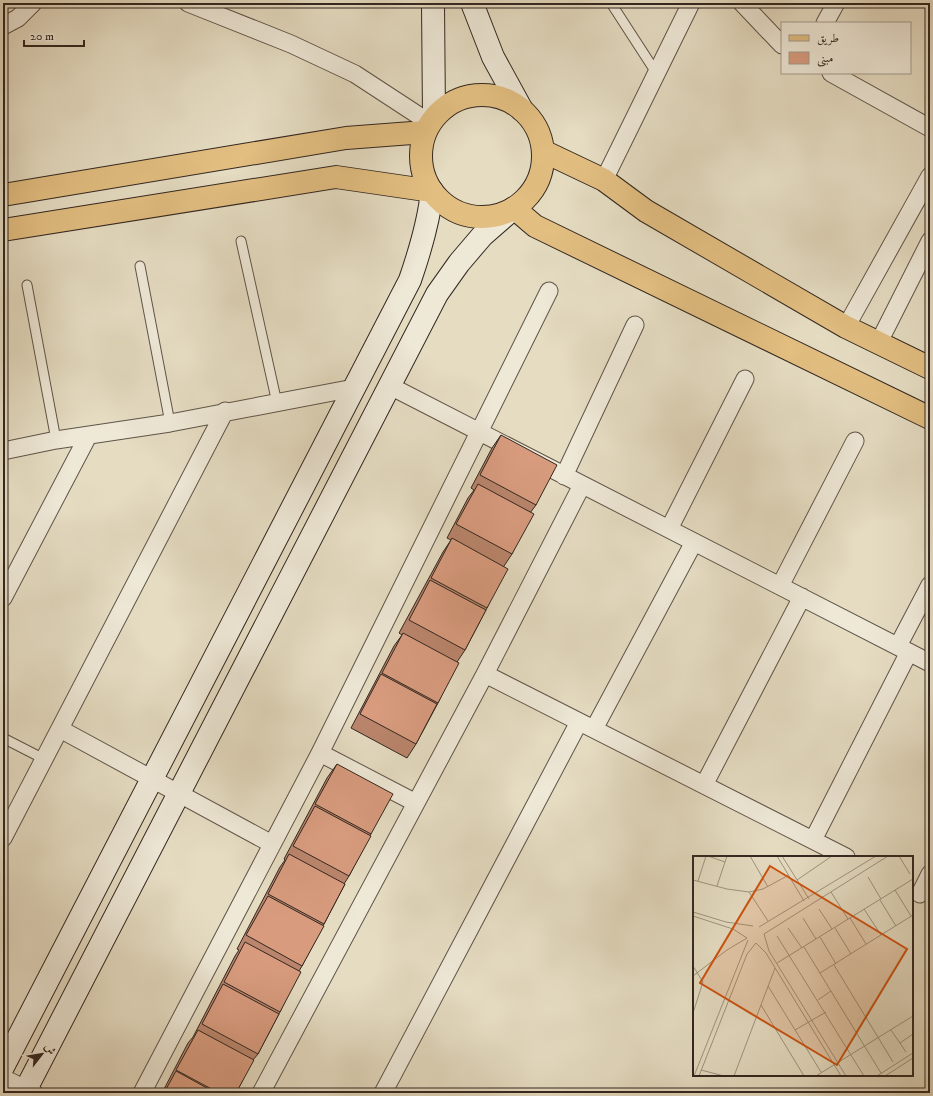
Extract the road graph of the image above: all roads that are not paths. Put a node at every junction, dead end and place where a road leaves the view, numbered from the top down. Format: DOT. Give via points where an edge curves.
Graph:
graph roads {
  1 [pos="33,3"];
  2 [pos="188,3"];
  3 [pos="433,3"];
  4 [pos="472,3"];
  5 [pos="612,3"];
  6 [pos="691,3"];
  7 [pos="742,3"];
  8 [pos="836,3"];
  9 [pos="826,22"];
  10 [pos="3,26"];
  11 [pos="781,44"];
  12 [pos="657,74"];
  13 [pos="833,74"];
  14 [pos="522,110"];
  15 [pos="430,124"];
  16 [pos="930,128"];
  17 [pos="543,151"];
  18 [pos="930,176"];
  19 [pos="604,180"];
  20 [pos="432,191"];
  21 [pos="3,195"];
  22 [pos="514,208"];
  23 [pos="3,230"];
  24 [pos="241,241"];
  25 [pos="930,241"];
  26 [pos="140,266"];
  27 [pos="27,285"];
  28 [pos="549,291"];
  29 [pos="635,325"];
  30 [pos="846,327"];
  31 [pos="879,342"];
  32 [pos="930,368"];
  33 [pos="745,379"];
  34 [pos="390,386"];
  35 [pos="354,388"];
  36 [pos="277,402"];
  37 [pos="225,411"];
  38 [pos="930,418"];
  39 [pos="170,423"];
  40 [pos="480,433"];
  41 [pos="88,436"];
  42 [pos="56,440"];
  43 [pos="855,441"];
  44 [pos="3,451"];
  45 [pos="564,476"];
  46 [pos="582,485"];
  47 [pos="669,529"];
  48 [pos="694,542"];
  49 [pos="930,585"];
  50 [pos="780,586"];
  51 [pos="802,597"];
  52 [pos="3,598"];
  53 [pos="904,649"];
  54 [pos="930,663"];
  55 [pos="485,674"];
  56 [pos="587,725"];
  57 [pos="60,729"];
  58 [pos="3,738"];
  59 [pos="320,753"];
  60 [pos="44,759"];
  61 [pos="152,779"];
  62 [pos="704,785"];
  63 [pos="179,793"];
  64 [pos="416,802"];
  65 [pos="3,838"];
  66 [pos="813,840"];
  67 [pos="272,844"];
  68 [pos="844,856"];
  69 [pos="930,874"];
  70 [pos="921,895"];
  71 [pos="3,1067"];
  72 [pos="3,1078"];
  73 [pos="28,1092"];
  74 [pos="142,1093"];
  75 [pos="261,1093"];
  76 [pos="382,1093"];
  1 -- 10 [label="street" via="18,18"];
  2 -- 15 [label="street" via="291,44 355,74"];
  3 -- 15 [label="street"];
  4 -- 14 [label="street" via="493,57"];
  5 -- 12 [label="lane"];
  6 -- 12 [label="street"];
  7 -- 11 [label="street"];
  8 -- 9 [label="street"];
  12 -- 19 [label="street"];
  13 -- 16 [label="street"];
  14 -- 15 [label="main road" via="496,96 476,94 449,104"];
  14 -- 17 [label="main road" via="536,128"];
  15 -- 20 [label="main road" via="421,147 421,163"];
  15 -- 21 [label="main road"];
  17 -- 19 [label="main road"];
  17 -- 22 [label="main road" via="542,168 536,183 527,197"];
  18 -- 30 [label="street"];
  19 -- 30 [label="main road" via="646,211"];
  20 -- 22 [label="main road" via="445,204 470,216 488,217"];
  20 -- 23 [label="main road" via="336,177"];
  20 -- 35 [label="street" via="430,213 410,280"];
  22 -- 34 [label="street" via="482,236 441,288"];
  22 -- 38 [label="main road" via="535,226"];
  24 -- 36 [label="lane"];
  25 -- 31 [label="street"];
  26 -- 39 [label="lane"];
  27 -- 42 [label="lane"];
  28 -- 40 [label="street"];
  29 -- 45 [label="street"];
  30 -- 31 [label="main road"];
  31 -- 32 [label="main road"];
  33 -- 47 [label="street"];
  34 -- 40 [label="street"];
  34 -- 63 [label="street"];
  35 -- 36 [label="street"];
  35 -- 61 [label="street"];
  36 -- 37 [label="street"];
  37 -- 39 [label="street"];
  37 -- 57 [label="street"];
  39 -- 41 [label="street"];
  40 -- 45 [label="street"];
  40 -- 59 [label="street"];
  41 -- 42 [label="street"];
  41 -- 52 [label="street"];
  42 -- 44 [label="street"];
  43 -- 50 [label="street"];
  45 -- 46 [label="street"];
  46 -- 47 [label="street"];
  46 -- 55 [label="street"];
  47 -- 48 [label="street"];
  48 -- 50 [label="street"];
  48 -- 56 [label="street"];
  49 -- 53 [label="street"];
  50 -- 51 [label="street"];
  51 -- 53 [label="street"];
  51 -- 62 [label="street"];
  53 -- 54 [label="street"];
  53 -- 66 [label="street"];
  55 -- 56 [label="street"];
  55 -- 64 [label="street"];
  56 -- 62 [label="street"];
  56 -- 76 [label="street"];
  57 -- 60 [label="street"];
  57 -- 61 [label="street"];
  58 -- 60 [label="lane"];
  59 -- 64 [label="street"];
  59 -- 67 [label="street"];
  60 -- 65 [label="street"];
  61 -- 63 [label="street"];
  61 -- 71 [label="street"];
  62 -- 66 [label="street"];
  63 -- 67 [label="street"];
  63 -- 73 [label="street"];
  64 -- 75 [label="street"];
  66 -- 68 [label="street"];
  67 -- 74 [label="street"];
  69 -- 70 [label="street"];
  72 -- 73 [label="street"];
}
